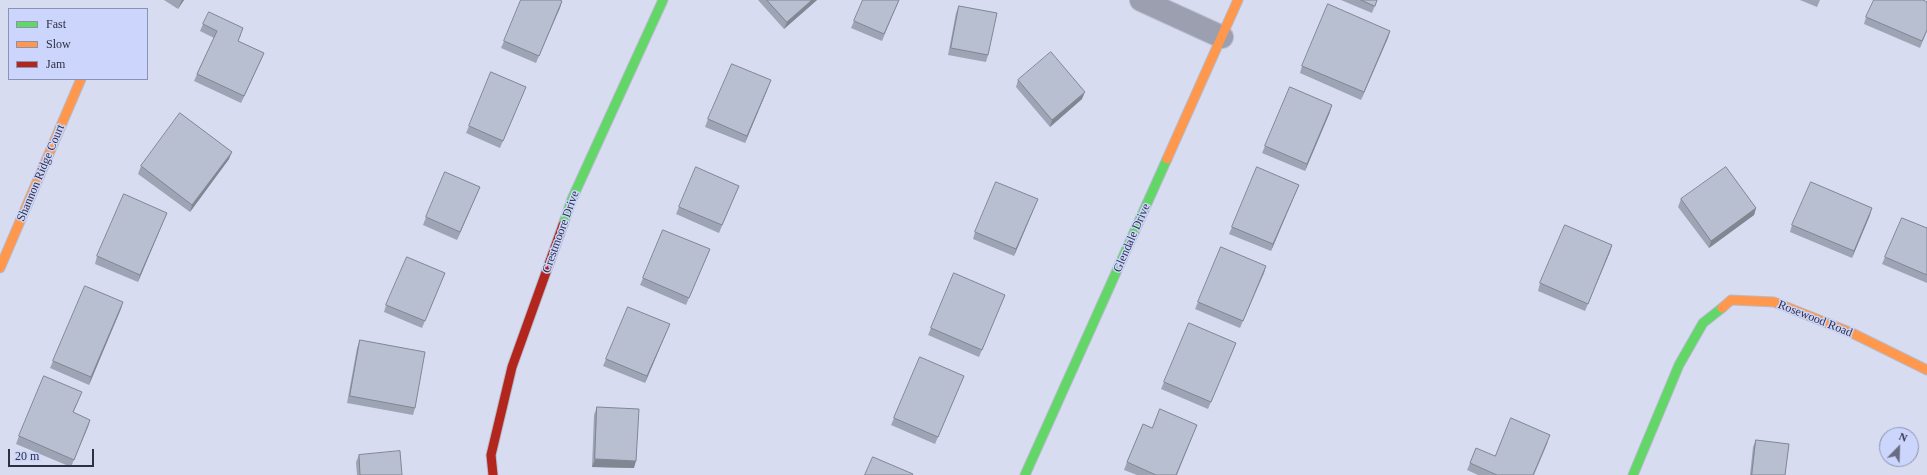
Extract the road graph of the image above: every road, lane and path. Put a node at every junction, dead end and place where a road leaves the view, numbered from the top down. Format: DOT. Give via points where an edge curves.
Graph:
graph roads {
  1 [pos="663,0"];
  2 [pos="1142,0"];
  3 [pos="1238,0"];
  4 [pos="1222,37"];
  5 [pos="81,80"];
  6 [pos="0,268"];
  7 [pos="1927,370"];
  8 [pos="493,475"];
  9 [pos="1025,475"];
  10 [pos="1633,475"];
  1 -- 8 [label="street, Crestmoore Drive" via="569,207 512,367 491,455"];
  2 -- 4 [label="street"];
  3 -- 4 [label="street, Glendale Drive"];
  4 -- 9 [label="street, Glendale Drive"];
  5 -- 6 [label="street, Shannon Ridge Court"];
  7 -- 10 [label="street, Rosewood Road" via="1852,333 1774,302 1731,300 1703,322 1679,365"];
}
